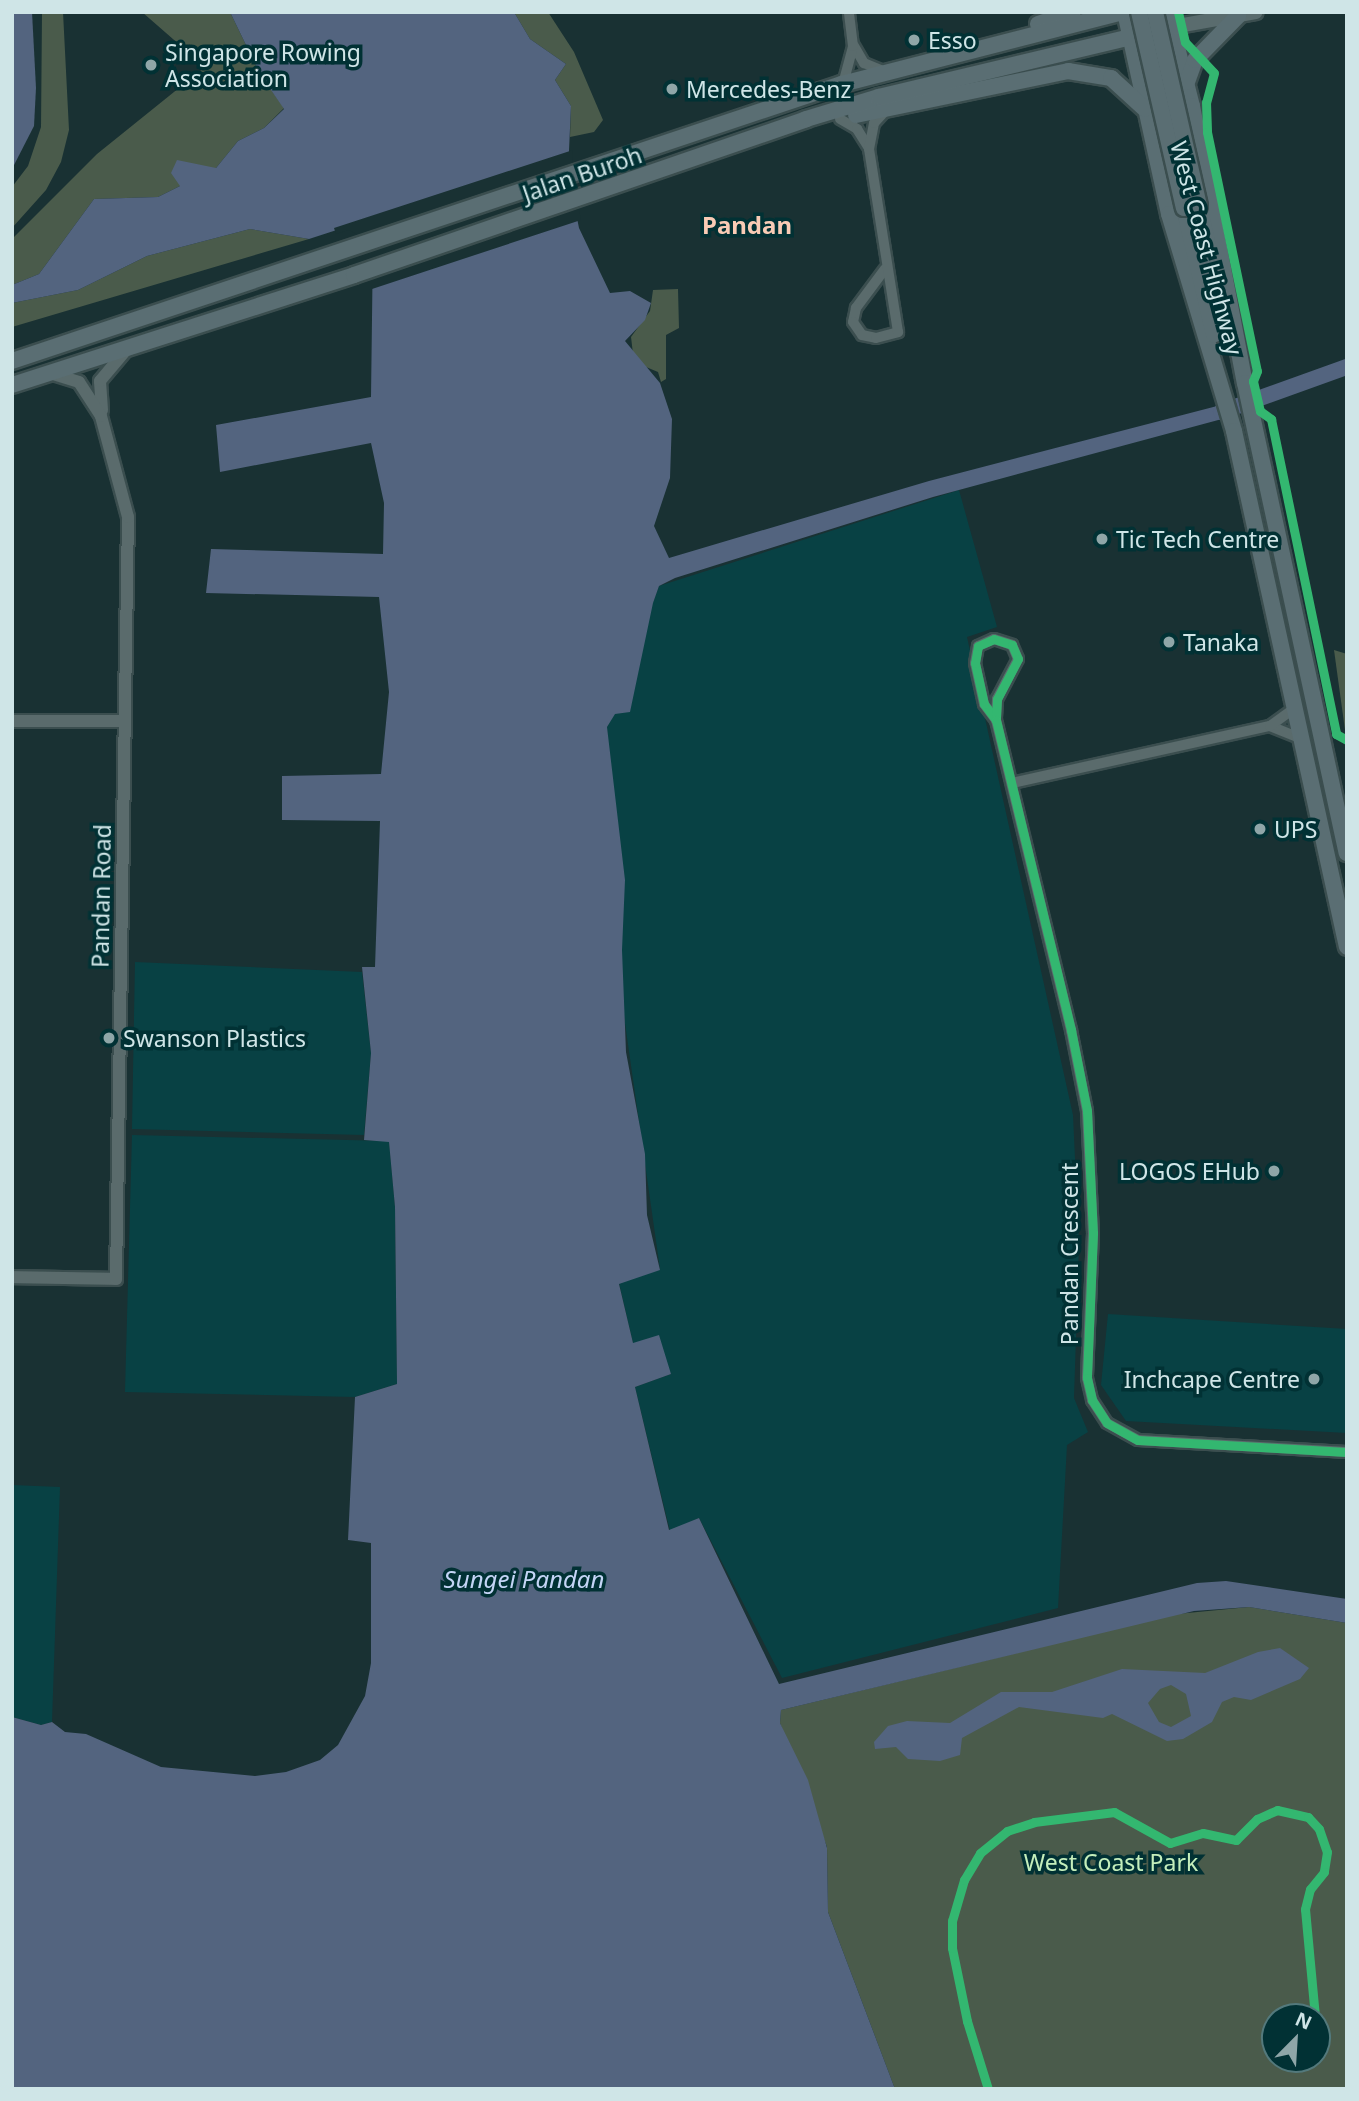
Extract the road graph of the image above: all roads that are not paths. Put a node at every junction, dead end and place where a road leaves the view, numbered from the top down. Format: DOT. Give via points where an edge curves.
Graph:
graph roads {
  1 [pos="849,12"];
  2 [pos="1073,12"];
  3 [pos="1123,12"];
  4 [pos="1139,12"];
  5 [pos="1155,12"];
  6 [pos="1256,12"];
  7 [pos="1238,16"];
  8 [pos="1170,20"];
  9 [pos="1130,38"];
  10 [pos="853,46"];
  11 [pos="976,51"];
  12 [pos="892,72"];
  13 [pos="842,84"];
  14 [pos="1187,84"];
  15 [pos="891,106"];
  16 [pos="1147,111"];
  17 [pos="806,119"];
  18 [pos="840,119"];
  19 [pos="869,149"];
  20 [pos="1191,207"];
  21 [pos="885,269"];
  22 [pos="137,343"];
  23 [pos="12,361"];
  24 [pos="46,374"];
  25 [pos="1245,379"];
  26 [pos="1219,380"];
  27 [pos="12,385"];
  28 [pos="101,416"];
  29 [pos="1296,707"];
  30 [pos="996,720"];
  31 [pos="12,721"];
  32 [pos="125,722"];
  33 [pos="1270,726"];
  34 [pos="1304,739"];
  35 [pos="1012,783"];
  36 [pos="1347,853"];
  37 [pos="1345,930"];
  38 [pos="1347,947"];
  39 [pos="12,1277"];
  40 [pos="1347,1452"];
  1 -- 10 [label="street"];
  2 -- 11 [label="highway" via="990,39"];
  3 -- 9 [label="highway, West Coast Highway"];
  3 -- 11 [label="highway, Jalan Buroh"];
  4 -- 20 [label="highway, bridge"];
  5 -- 20 [label="highway, bridge"];
  6 -- 7 [label="main road"];
  7 -- 8 [label="main road"];
  7 -- 14 [label="highway" via="1195,60"];
  8 -- 9 [label="highway, Jalan Buroh"];
  8 -- 14 [label="highway, West Coast Highway"];
  9 -- 16 [label="highway, West Coast Highway"];
  9 -- 17 [label="highway, Jalan Buroh" via="879,97"];
  10 -- 12 [label="street" via="872,68"];
  10 -- 13 [label="street"];
  11 -- 12 [label="highway, Jalan Buroh"];
  12 -- 13 [label="highway, Jalan Buroh"];
  13 -- 23 [label="highway, Jalan Buroh"];
  14 -- 25 [label="highway, West Coast Highway"];
  15 -- 16 [label="highway" via="1068,71 1111,79"];
  15 -- 18 [label="highway"];
  15 -- 19 [label="street" via="873,126"];
  16 -- 26 [label="highway, West Coast Highway" via="1169,214"];
  17 -- 18 [label="highway" via="812,124"];
  17 -- 22 [label="highway, Jalan Buroh" via="354,275"];
  18 -- 19 [label="street" via="857,129"];
  19 -- 21 [label="street"];
  20 -- 25 [label="highway"];
  20 -- 26 [label="highway" via="1218,348"];
  21 -- 21 [label="street" via="898,332 876,338 862,335 853,322 856,308"];
  22 -- 24 [label="highway, Jalan Buroh"];
  22 -- 28 [label="street, Pandan Road" via="113,361 100,381"];
  24 -- 27 [label="highway, Jalan Buroh"];
  24 -- 28 [label="street, Pandan Road" via="79,382"];
  25 -- 36 [label="highway, West Coast Highway"];
  26 -- 29 [label="highway, West Coast Highway"];
  28 -- 32 [label="street, Pandan Road" via="123,483 128,517"];
  29 -- 33 [label="street"];
  29 -- 34 [label="highway, West Coast Highway"];
  30 -- 30 [label="street, Pandan Crescent" via="984,704 975,663 978,646 994,639 1012,645 1018,659 997,699"];
  30 -- 35 [label="street, Pandan Crescent"];
  31 -- 32 [label="street"];
  32 -- 39 [label="street, Pandan Road" via="116,1279"];
  33 -- 34 [label="street"];
  33 -- 35 [label="street"];
  34 -- 37 [label="highway, West Coast Highway"];
  35 -- 40 [label="street, Pandan Crescent" via="1087,1111 1093,1223 1087,1378 1092,1400 1107,1423 1138,1440"];
  37 -- 38 [label="highway, West Coast Highway"];
}
